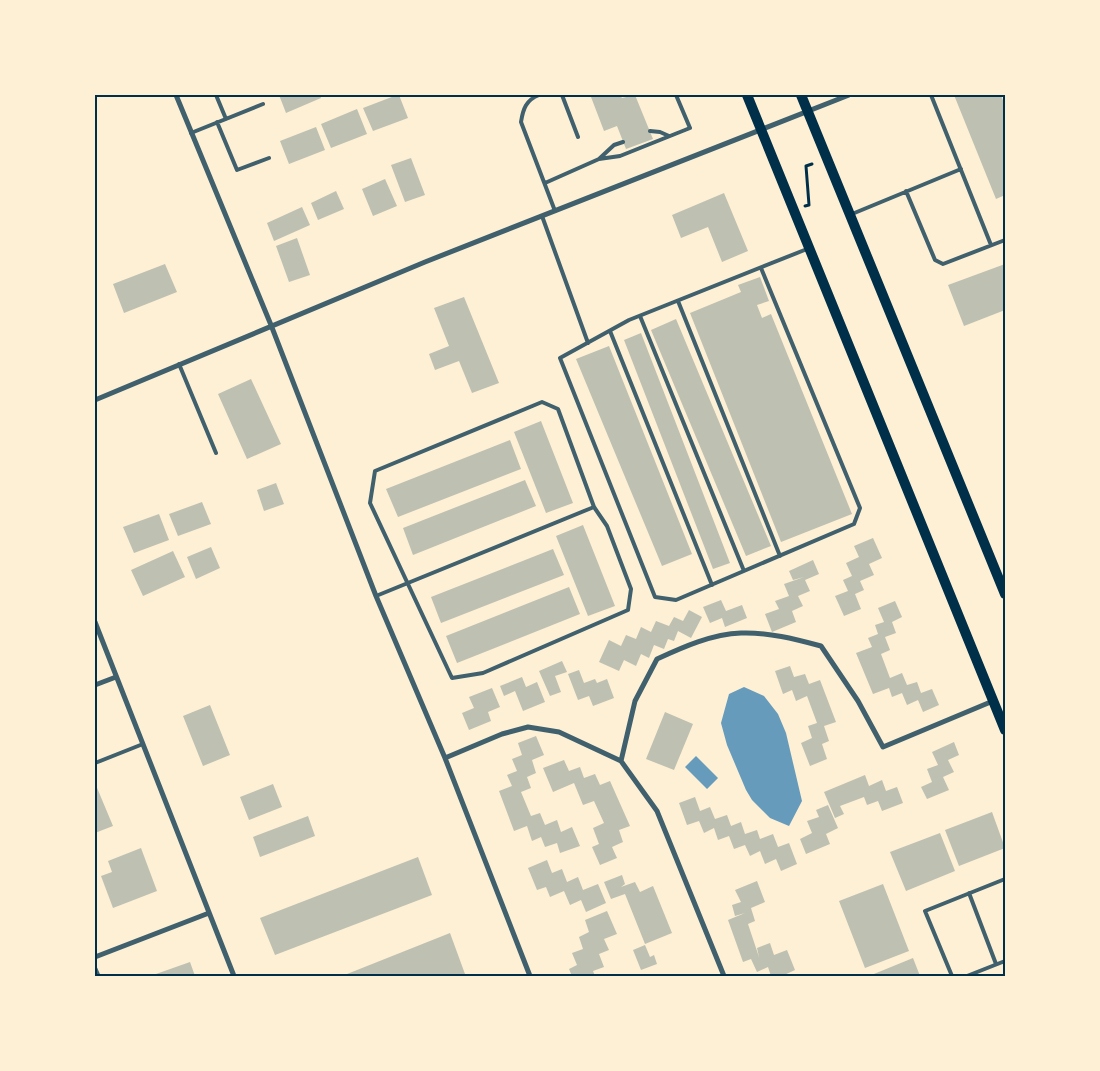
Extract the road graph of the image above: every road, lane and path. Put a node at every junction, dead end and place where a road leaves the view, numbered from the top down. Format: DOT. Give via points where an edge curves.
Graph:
graph roads {
  1 [pos="176,95"];
  2 [pos="216,95"];
  3 [pos="539,95"];
  4 [pos="562,95"];
  5 [pos="676,95"];
  6 [pos="747,95"];
  7 [pos="801,95"];
  8 [pos="850,95"];
  9 [pos="931,95"];
  10 [pos="262,104"];
  11 [pos="808,112"];
  12 [pos="226,119"];
  13 [pos="217,122"];
  14 [pos="761,130"];
  15 [pos="650,131"];
  16 [pos="191,133"];
  17 [pos="669,136"];
  18 [pos="578,137"];
  19 [pos="623,142"];
  20 [pos="269,158"];
  21 [pos="599,159"];
  22 [pos="812,164"];
  23 [pos="961,169"];
  24 [pos="544,183"];
  25 [pos="906,191"];
  26 [pos="806,206"];
  27 [pos="556,211"];
  28 [pos="850,215"];
  29 [pos="542,216"];
  30 [pos="1005,240"];
  31 [pos="991,245"];
  32 [pos="809,248"];
  33 [pos="761,268"];
  34 [pos="678,301"];
  35 [pos="640,316"];
  36 [pos="271,325"];
  37 [pos="610,331"];
  38 [pos="588,343"];
  39 [pos="179,364"];
  40 [pos="95,400"];
  41 [pos="216,453"];
  42 [pos="594,507"];
  43 [pos="780,556"];
  44 [pos="744,571"];
  45 [pos="407,582"];
  46 [pos="712,585"];
  47 [pos="1005,594"];
  48 [pos="376,596"];
  49 [pos="95,622"];
  50 [pos="116,677"];
  51 [pos="95,685"];
  52 [pos="993,701"];
  53 [pos="1005,730"];
  54 [pos="143,744"];
  55 [pos="445,758"];
  56 [pos="621,761"];
  57 [pos="95,762"];
  58 [pos="1005,879"];
  59 [pos="969,893"];
  60 [pos="209,913"];
  61 [pos="95,957"];
  62 [pos="1005,961"];
  63 [pos="996,964"];
  64 [pos="95,969"];
  65 [pos="98,976"];
  66 [pos="234,976"];
  67 [pos="530,976"];
  68 [pos="724,976"];
  69 [pos="952,976"];
  70 [pos="967,976"];
  1 -- 16 [label="street"];
  2 -- 12 [label="lane"];
  3 -- 24 [label="lane" via="530,98 522,111 521,122"];
  4 -- 18 [label="lane"];
  5 -- 17 [label="lane" via="690,128"];
  6 -- 14 [label="main road"];
  7 -- 11 [label="main road"];
  8 -- 11 [label="street"];
  9 -- 23 [label="lane"];
  10 -- 12 [label="lane"];
  11 -- 14 [label="street"];
  11 -- 28 [label="main road"];
  12 -- 13 [label="lane"];
  13 -- 16 [label="lane"];
  13 -- 20 [label="lane" via="237,170"];
  14 -- 27 [label="street"];
  14 -- 32 [label="main road"];
  15 -- 17 [label="lane"];
  16 -- 36 [label="street"];
  17 -- 21 [label="lane" via="620,156"];
  19 -- 21 [label="lane" via="614,145"];
  21 -- 24 [label="lane"];
  22 -- 26 [label="path" via="806,166 809,205"];
  23 -- 25 [label="lane"];
  23 -- 31 [label="lane"];
  24 -- 27 [label="lane"];
  25 -- 28 [label="lane"];
  25 -- 31 [label="lane" via="935,260 943,264"];
  27 -- 29 [label="street"];
  28 -- 47 [label="main road"];
  29 -- 36 [label="street"];
  29 -- 38 [label="lane"];
  30 -- 31 [label="lane"];
  32 -- 33 [label="lane"];
  32 -- 52 [label="main road"];
  33 -- 34 [label="lane"];
  33 -- 43 [label="lane" via="860,508 854,524"];
  34 -- 35 [label="lane"];
  34 -- 43 [label="lane"];
  35 -- 37 [label="lane"];
  35 -- 44 [label="lane"];
  36 -- 39 [label="street"];
  36 -- 48 [label="street"];
  37 -- 38 [label="lane"];
  37 -- 46 [label="lane"];
  38 -- 46 [label="lane" via="560,358 655,597 676,600"];
  39 -- 40 [label="street"];
  39 -- 41 [label="lane"];
  42 -- 45 [label="lane"];
  42 -- 45 [label="lane" via="607,526 631,589 628,610 483,673 452,678"];
  42 -- 45 [label="lane" via="558,409 542,402 375,471 370,503"];
  43 -- 44 [label="lane"];
  44 -- 46 [label="lane"];
  45 -- 48 [label="lane"];
  48 -- 55 [label="street"];
  49 -- 50 [label="street"];
  50 -- 51 [label="street"];
  50 -- 54 [label="street"];
  52 -- 53 [label="main road"];
  52 -- 56 [label="street" via="883,747 858,701 821,646 786,636 740,633 697,642 657,658 635,701"];
  54 -- 57 [label="lane"];
  54 -- 60 [label="street"];
  55 -- 56 [label="street" via="502,734 528,728 559,732"];
  55 -- 67 [label="street"];
  56 -- 68 [label="street" via="657,811"];
  58 -- 59 [label="lane"];
  59 -- 63 [label="lane"];
  59 -- 69 [label="lane" via="925,911"];
  60 -- 61 [label="street"];
  60 -- 66 [label="street"];
  62 -- 63 [label="lane"];
  63 -- 70 [label="lane"];
  64 -- 65 [label="street"];
}
